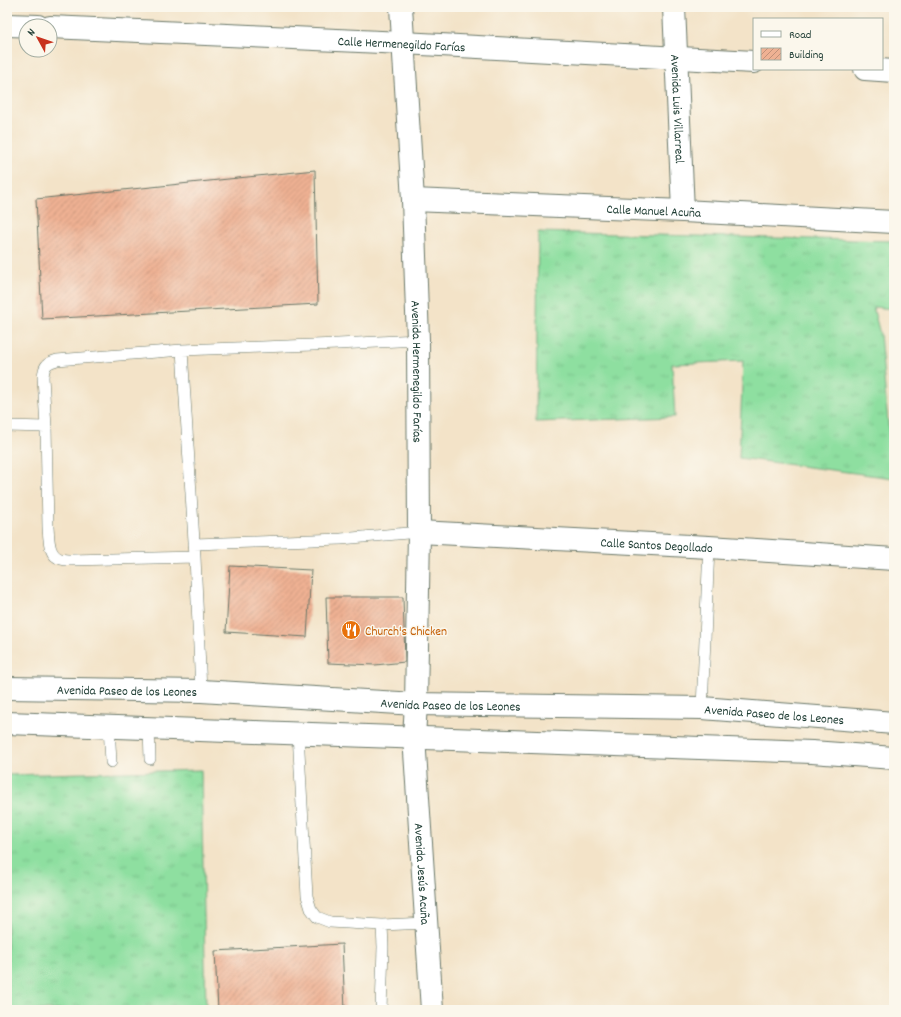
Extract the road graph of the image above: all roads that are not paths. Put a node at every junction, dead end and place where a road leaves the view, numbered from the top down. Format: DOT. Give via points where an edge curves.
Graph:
graph roads {
  1 [pos="401,7"];
  2 [pos="674,7"];
  3 [pos="7,24"];
  4 [pos="18,25"];
  5 [pos="58,27"];
  6 [pos="403,44"];
  7 [pos="676,58"];
  8 [pos="753,62"];
  9 [pos="880,70"];
  10 [pos="894,71"];
  11 [pos="414,200"];
  12 [pos="684,211"];
  13 [pos="894,222"];
  14 [pos="418,340"];
  15 [pos="182,350"];
  16 [pos="7,426"];
  17 [pos="46,426"];
  18 [pos="419,532"];
  19 [pos="194,544"];
  20 [pos="709,547"];
  21 [pos="195,557"];
  22 [pos="894,559"];
  23 [pos="7,688"];
  24 [pos="201,691"];
  25 [pos="416,704"];
  26 [pos="702,708"];
  27 [pos="7,723"];
  28 [pos="894,723"];
  29 [pos="109,726"];
  30 [pos="149,727"];
  31 [pos="298,733"];
  32 [pos="414,737"];
  33 [pos="894,758"];
  34 [pos="150,759"];
  35 [pos="111,762"];
  36 [pos="426,922"];
  37 [pos="382,925"];
  38 [pos="381,1010"];
  39 [pos="432,1010"];
  1 -- 6 [label="street, Avenida Hermenegildo Farías"];
  2 -- 7 [label="street, Avenida Luis Villarreal"];
  3 -- 4 [label="street"];
  5 -- 6 [label="street, Calle Hermenegildo Farías"];
  6 -- 7 [label="street, Calle Hermenegildo Farías"];
  6 -- 11 [label="street, Avenida Hermenegildo Farías"];
  7 -- 8 [label="street, Calle Hermenegildo Farías"];
  7 -- 12 [label="street, Avenida Luis Villarreal"];
  9 -- 10 [label="street"];
  11 -- 12 [label="street, Calle Manuel Acuña"];
  11 -- 14 [label="street, Avenida Hermenegildo Farías"];
  12 -- 13 [label="street, Calle Manuel Acuña"];
  14 -- 15 [label="lane"];
  14 -- 18 [label="street, Avenida Hermenegildo Farías"];
  15 -- 17 [label="lane" via="57,360 48,363 43,370"];
  15 -- 19 [label="lane"];
  16 -- 17 [label="lane"];
  17 -- 21 [label="lane" via="48,527 53,554 60,559 71,560"];
  18 -- 19 [label="lane" via="342,539"];
  18 -- 20 [label="street, Calle Santos Degollado"];
  18 -- 25 [label="street, Avenida Hermenegildo Farías"];
  19 -- 21 [label="lane"];
  20 -- 22 [label="street, Calle Santos Degollado"];
  20 -- 26 [label="lane"];
  21 -- 24 [label="lane"];
  23 -- 24 [label="street, Avenida Paseo de los Leones"];
  24 -- 25 [label="street, Avenida Paseo de los Leones"];
  25 -- 26 [label="street, Avenida Paseo de los Leones"];
  25 -- 32 [label="street, Avenida Hermenegildo Farías"];
  26 -- 28 [label="street, Avenida Paseo de los Leones"];
  27 -- 29 [label="street"];
  29 -- 30 [label="street"];
  29 -- 35 [label="lane"];
  30 -- 31 [label="street"];
  30 -- 34 [label="lane"];
  31 -- 32 [label="street"];
  31 -- 37 [label="lane" via="307,896 311,910 317,917 330,922"];
  32 -- 33 [label="street" via="812,752"];
  32 -- 36 [label="street, Avenida Jesús Acuña"];
  36 -- 37 [label="lane"];
  36 -- 39 [label="street, Avenida Jesús Acuña"];
  37 -- 38 [label="lane"];
}
